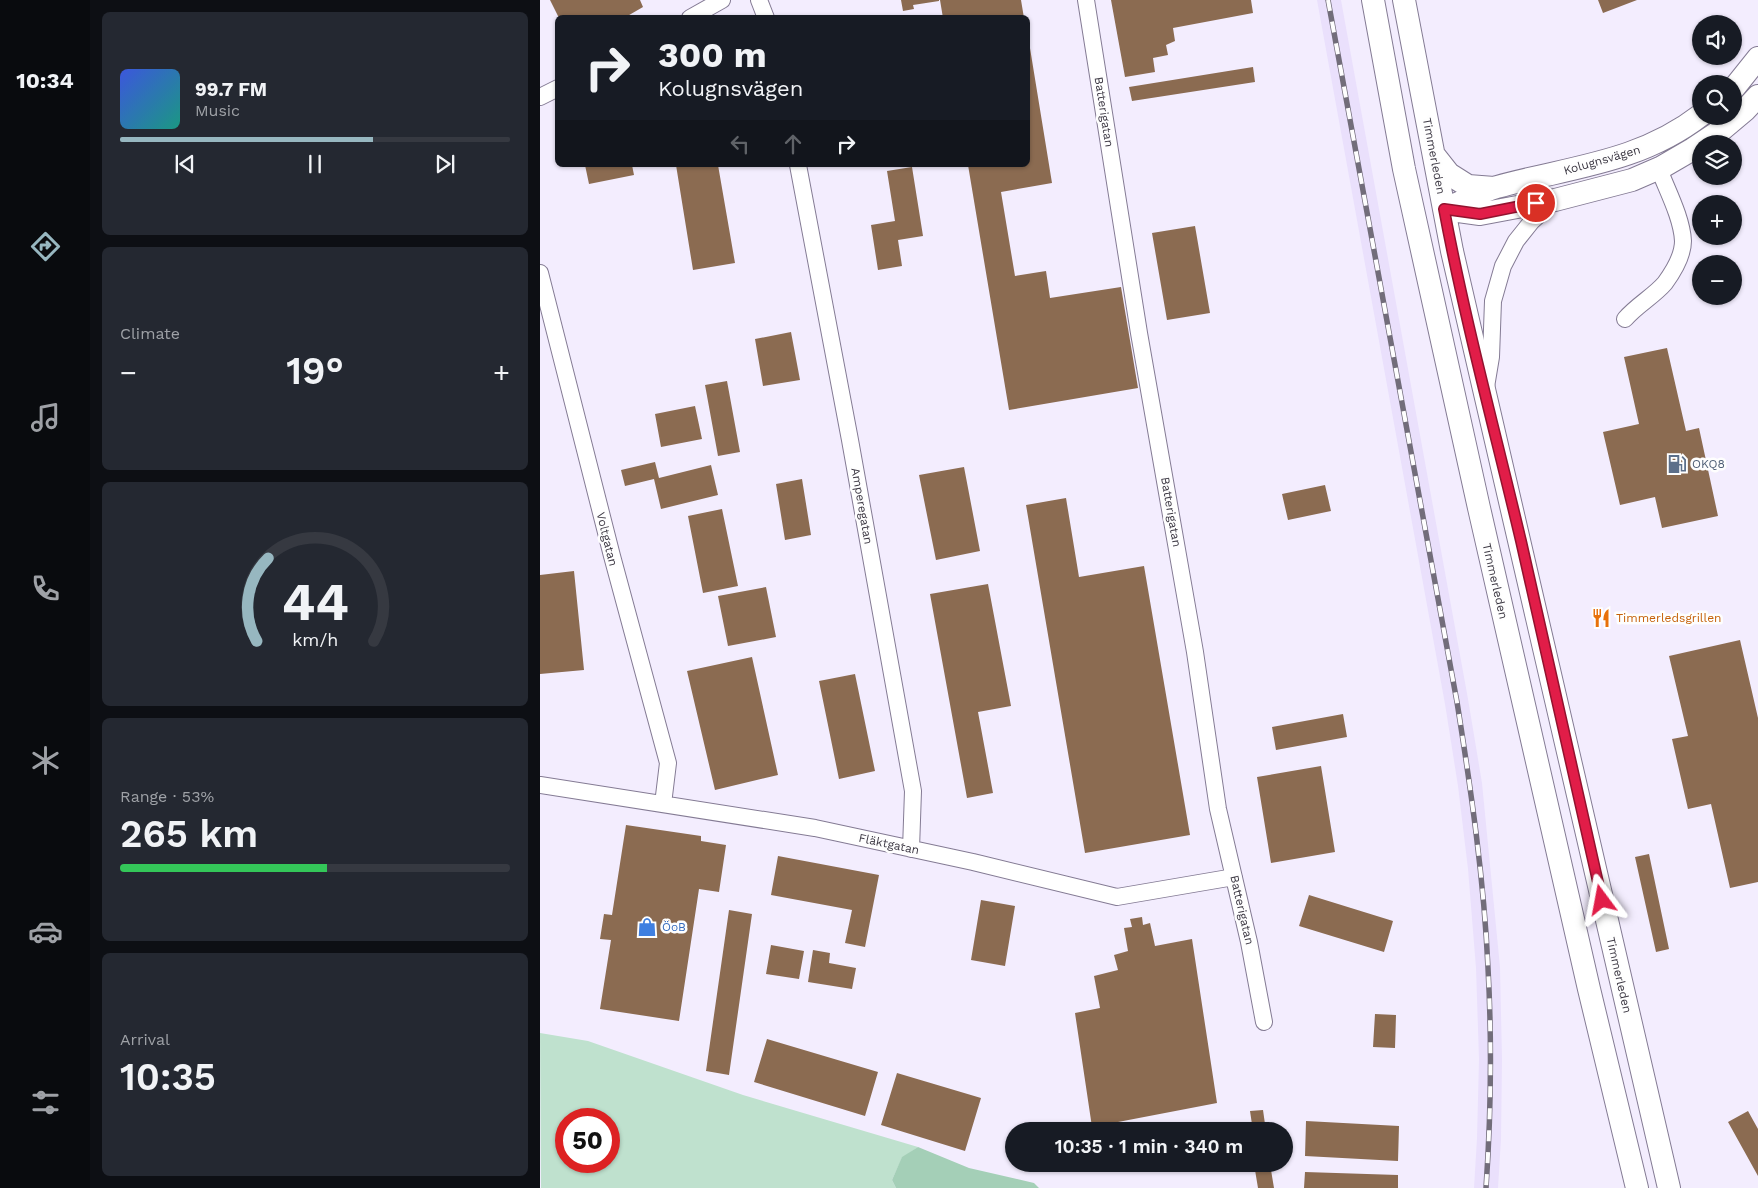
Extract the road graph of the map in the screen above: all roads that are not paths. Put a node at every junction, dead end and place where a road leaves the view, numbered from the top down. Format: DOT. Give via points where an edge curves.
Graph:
graph roads {
  1 [pos="722,0"];
  2 [pos="759,0"];
  3 [pos="1086,0"];
  4 [pos="1373,0"];
  5 [pos="1404,0"];
  6 [pos="695,15"];
  7 [pos="765,15"];
  8 [pos="1758,58"];
  9 [pos="1742,78"];
  10 [pos="555,90"];
  11 [pos="1758,96"];
  12 [pos="540,97"];
  13 [pos="1758,117"];
  14 [pos="1692,121"];
  15 [pos="1720,131"];
  16 [pos="1433,153"];
  17 [pos="798,167"];
  18 [pos="1659,169"];
  19 [pos="1495,188"];
  20 [pos="1555,200"];
  21 [pos="1444,209"];
  22 [pos="1414,214"];
  23 [pos="540,273"];
  24 [pos="1625,319"];
  25 [pos="1484,394"];
  26 [pos="540,785"];
  27 [pos="662,804"];
  28 [pos="911,849"];
  29 [pos="1234,877"];
  30 [pos="1264,1022"];
  31 [pos="1637,1188"];
  32 [pos="1669,1188"];
  1 -- 6 [label="street"];
  2 -- 7 [label="street"];
  3 -- 29 [label="street, Batterigatan" via="1195,652 1218,809"];
  4 -- 22 [label="main road, Timmerleden"];
  5 -- 16 [label="main road, Timmerleden"];
  8 -- 9 [label="main road"];
  10 -- 12 [label="street"];
  11 -- 15 [label="main road, Kolugnsvägen"];
  13 -- 15 [label="main road, Kolugnsvägen"];
  14 -- 19 [label="main road, Kolugnsvägen" via="1667,138 1628,155"];
  15 -- 18 [label="main road, Kolugnsvägen"];
  16 -- 19 [label="main road, Kolugnsvägen" via="1449,174 1468,186"];
  16 -- 21 [label="main road, Timmerleden"];
  17 -- 28 [label="street, Amperegatan" via="913,791"];
  18 -- 20 [label="main road, Kolugnsvägen" via="1632,180"];
  18 -- 24 [label="street" via="1680,224 1683,243 1677,264 1664,284"];
  19 -- 21 [label="main road, Kolugnsvägen"];
  20 -- 21 [label="main road, Kolugnsvägen" via="1480,214"];
  20 -- 25 [label="street, Kolugnsvägen" via="1516,241 1503,266 1493,301 1492,357"];
  21 -- 22 [label="main road, Kolugnsvägen"];
  21 -- 25 [label="main road, Timmerleden"];
  22 -- 31 [label="main road, Timmerleden" via="1584,970"];
  23 -- 27 [label="street, Voltgatan" via="609,547 668,762"];
  25 -- 32 [label="main road, Timmerleden"];
  26 -- 27 [label="street, Fläktgatan"];
  27 -- 28 [label="street, Fläktgatan" via="815,828"];
  28 -- 29 [label="street, Fläktgatan" via="1117,897"];
  29 -- 30 [label="street, Batterigatan"];
}
